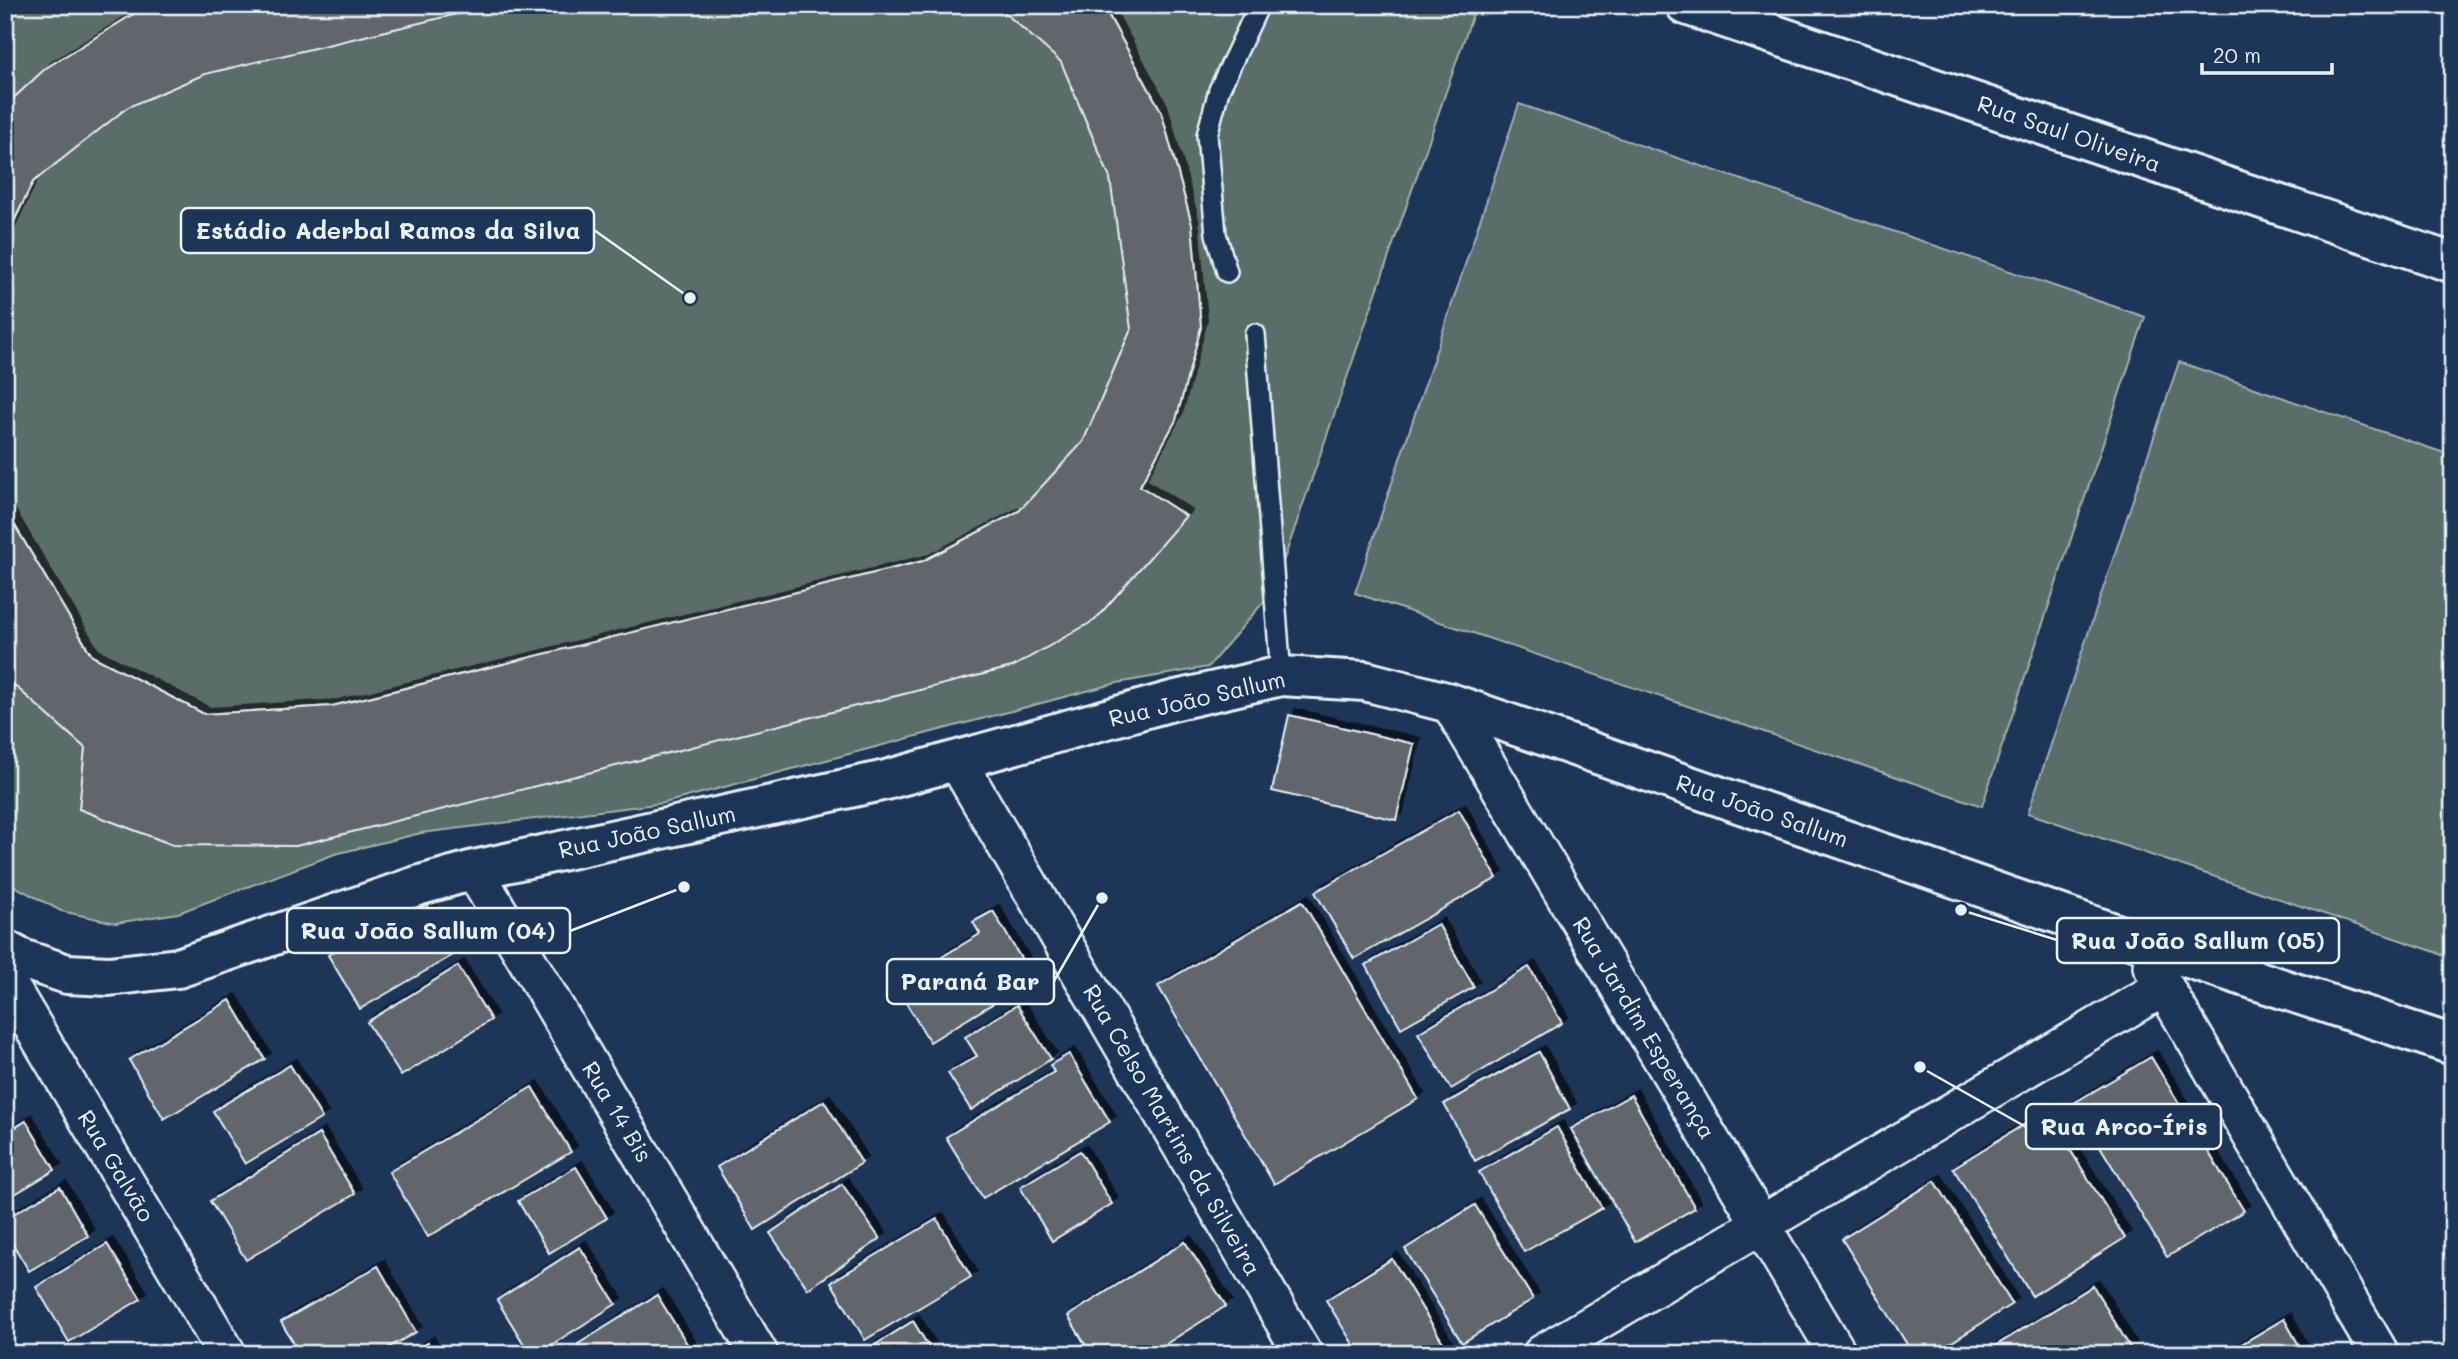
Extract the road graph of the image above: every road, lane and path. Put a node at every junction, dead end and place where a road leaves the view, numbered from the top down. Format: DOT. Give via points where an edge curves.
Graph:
graph roads {
  1 [pos="1259,5"];
  2 [pos="1686,5"];
  3 [pos="2453,263"];
  4 [pos="1227,272"];
  5 [pos="1255,334"];
  6 [pos="1281,676"];
  7 [pos="1450,703"];
  8 [pos="957,761"];
  9 [pos="474,870"];
  10 [pos="2137,941"];
  11 [pos="5,950"];
  12 [pos="5,979"];
  13 [pos="2164,987"];
  14 [pos="2453,1045"];
  15 [pos="1762,1224"];
  16 [pos="226,1354"];
  17 [pos="760,1354"];
  18 [pos="1303,1354"];
  19 [pos="1542,1354"];
  20 [pos="1839,1354"];
  21 [pos="2380,1354"];
  1 -- 4 [label="lane" via="1219,90 1207,135 1216,234"];
  2 -- 3 [label="street, Rua Saul Oliveira"];
  5 -- 6 [label="lane"];
  6 -- 7 [label="street, Rua João Sallum" via="1365,681"];
  6 -- 8 [label="street, Rua João Sallum"];
  7 -- 10 [label="street, Rua João Sallum"];
  7 -- 15 [label="street, Rua Jardim Esperança"];
  8 -- 9 [label="street, Rua João Sallum"];
  8 -- 18 [label="street, Rua Celso Martins da Silveira"];
  9 -- 11 [label="street, Rua João Sallum" via="178,968 109,976 67,974"];
  9 -- 17 [label="street, Rua 14 Bis"];
  10 -- 13 [label="street"];
  10 -- 14 [label="street, Rua João Sallum"];
  12 -- 16 [label="street, Rua Galvão"];
  13 -- 15 [label="street"];
  13 -- 21 [label="street"];
  15 -- 19 [label="street"];
  15 -- 20 [label="street, Rua Jardim Esperança"];
}
